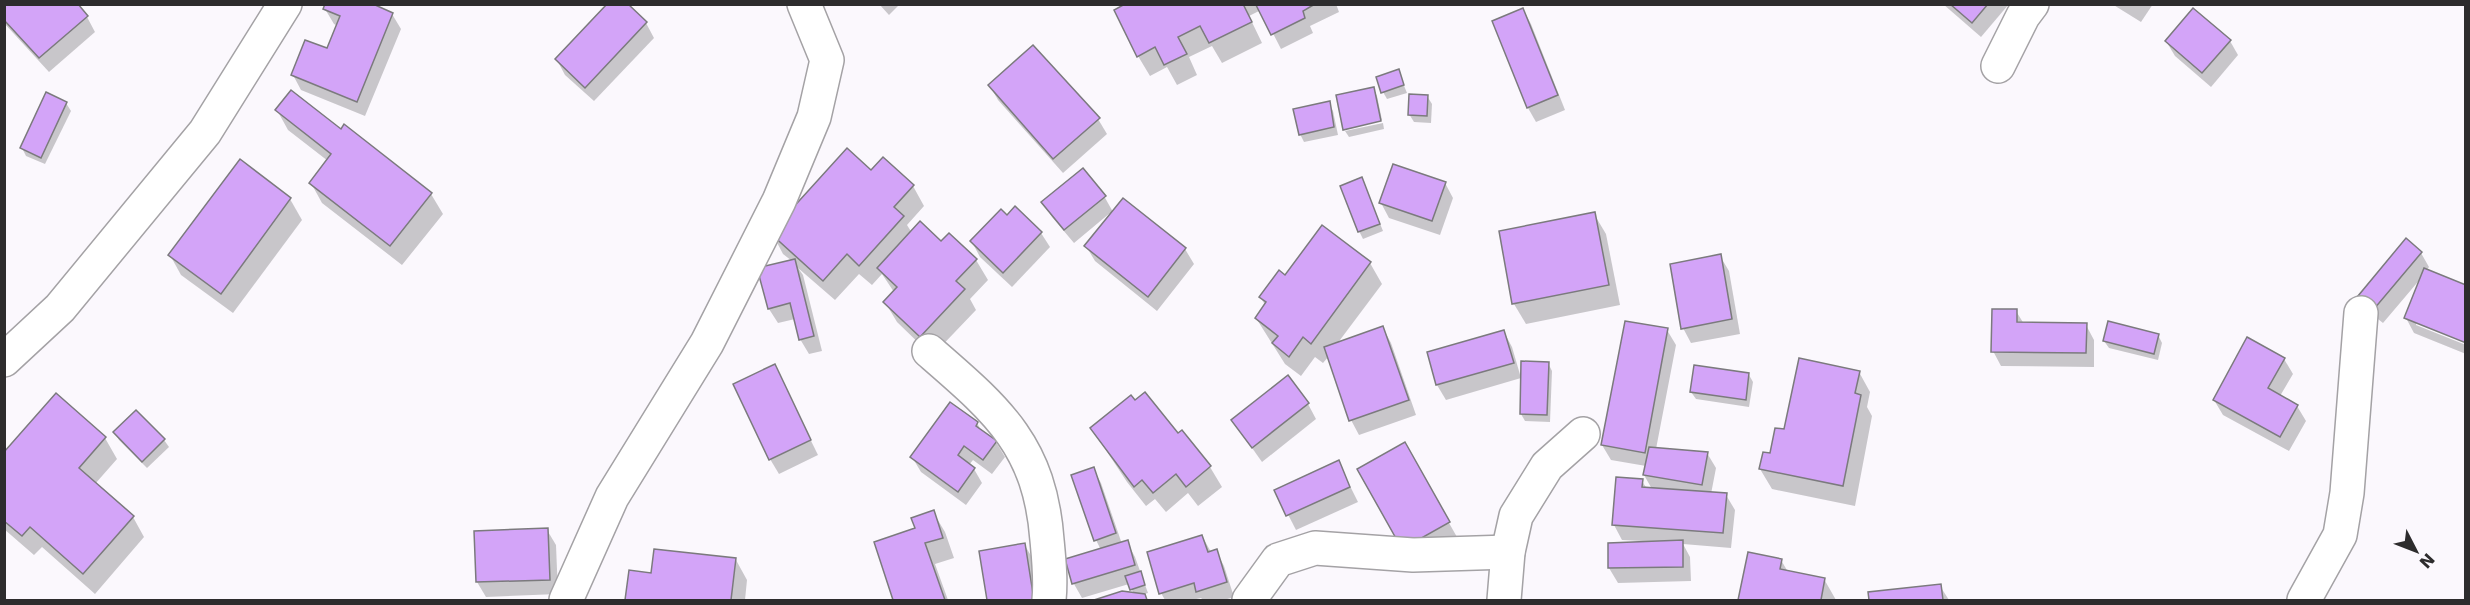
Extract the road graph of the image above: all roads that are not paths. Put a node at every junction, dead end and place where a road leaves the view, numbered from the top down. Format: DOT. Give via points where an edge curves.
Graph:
graph roads {
  1 [pos="285,4"];
  2 [pos="804,4"];
  3 [pos="2032,4"];
  4 [pos="1998,66"];
  5 [pos="2361,313"];
  6 [pos="929,351"];
  7 [pos="4,360"];
  8 [pos="1583,434"];
  9 [pos="1508,552"];
  10 [pos="566,600"];
  11 [pos="1049,600"];
  12 [pos="1249,600"];
  13 [pos="1504,600"];
  14 [pos="2304,600"];
  1 -- 7 [label="street" via="206,132 60,308"];
  2 -- 10 [label="street" via="827,60 814,117 779,201 707,343 612,497"];
  3 -- 4 [label="street"];
  5 -- 14 [label="street" via="2347,493 2340,535"];
  6 -- 11 [label="street" via="984,399 1017,439 1032,467 1045,518"];
  8 -- 9 [label="street" via="1547,466 1516,516"];
  9 -- 12 [label="street" via="1413,555 1316,548 1278,560"];
  9 -- 13 [label="street"];
}
